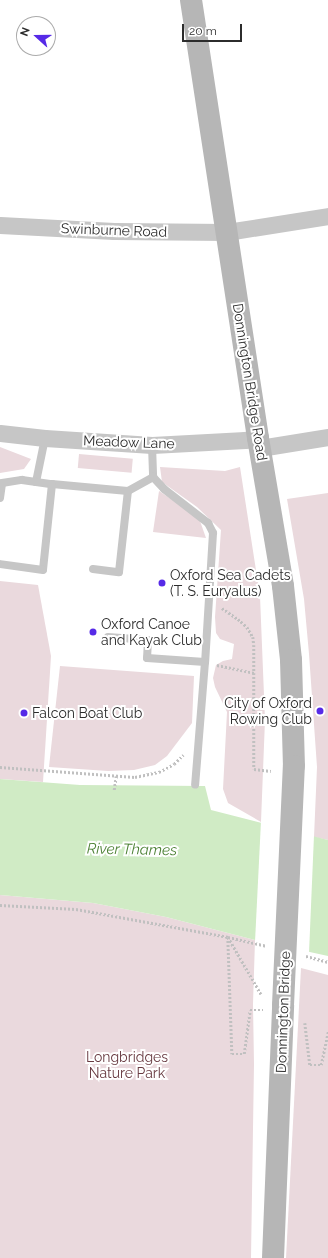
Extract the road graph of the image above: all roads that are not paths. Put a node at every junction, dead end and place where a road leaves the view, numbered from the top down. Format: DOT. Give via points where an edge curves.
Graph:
graph roads {
  1 [pos="191,0"];
  2 [pos="328,216"];
  3 [pos="0,225"];
  4 [pos="228,232"];
  5 [pos="0,433"];
  6 [pos="45,438"];
  7 [pos="328,438"];
  8 [pos="259,443"];
  9 [pos="152,444"];
  10 [pos="153,477"];
  11 [pos="36,482"];
  12 [pos="52,484"];
  13 [pos="128,491"];
  14 [pos="0,498"];
  15 [pos="0,564"];
  16 [pos="93,569"];
  17 [pos="108,637"];
  18 [pos="205,662"];
  19 [pos="294,766"];
  20 [pos="195,785"];
  21 [pos="273,1258"];
  1 -- 4 [label="main road, Donnington Bridge Road"];
  2 -- 4 [label="street, Swinburne Road"];
  3 -- 4 [label="street, Swinburne Road" via="114,231"];
  4 -- 8 [label="main road, Donnington Bridge Road"];
  5 -- 6 [label="street, Meadow Lane"];
  6 -- 9 [label="street, Meadow Lane"];
  6 -- 11 [label="lane"];
  7 -- 8 [label="street, Meadow Lane"];
  8 -- 9 [label="street, Meadow Lane" via="245,440"];
  8 -- 19 [label="main road, Donnington Bridge Road" via="288,630"];
  9 -- 10 [label="lane"];
  10 -- 13 [label="lane"];
  10 -- 18 [label="lane" via="164,489 208,523 213,533"];
  11 -- 12 [label="lane"];
  11 -- 14 [label="lane" via="22,480 2,483"];
  12 -- 13 [label="lane"];
  12 -- 15 [label="lane" via="43,570"];
  13 -- 16 [label="lane" via="119,572"];
  17 -- 18 [label="lane" via="148,640 147,658"];
  18 -- 20 [label="lane"];
  19 -- 21 [label="main road, Donnington Bridge, bridge" via="277,1013"];
}
